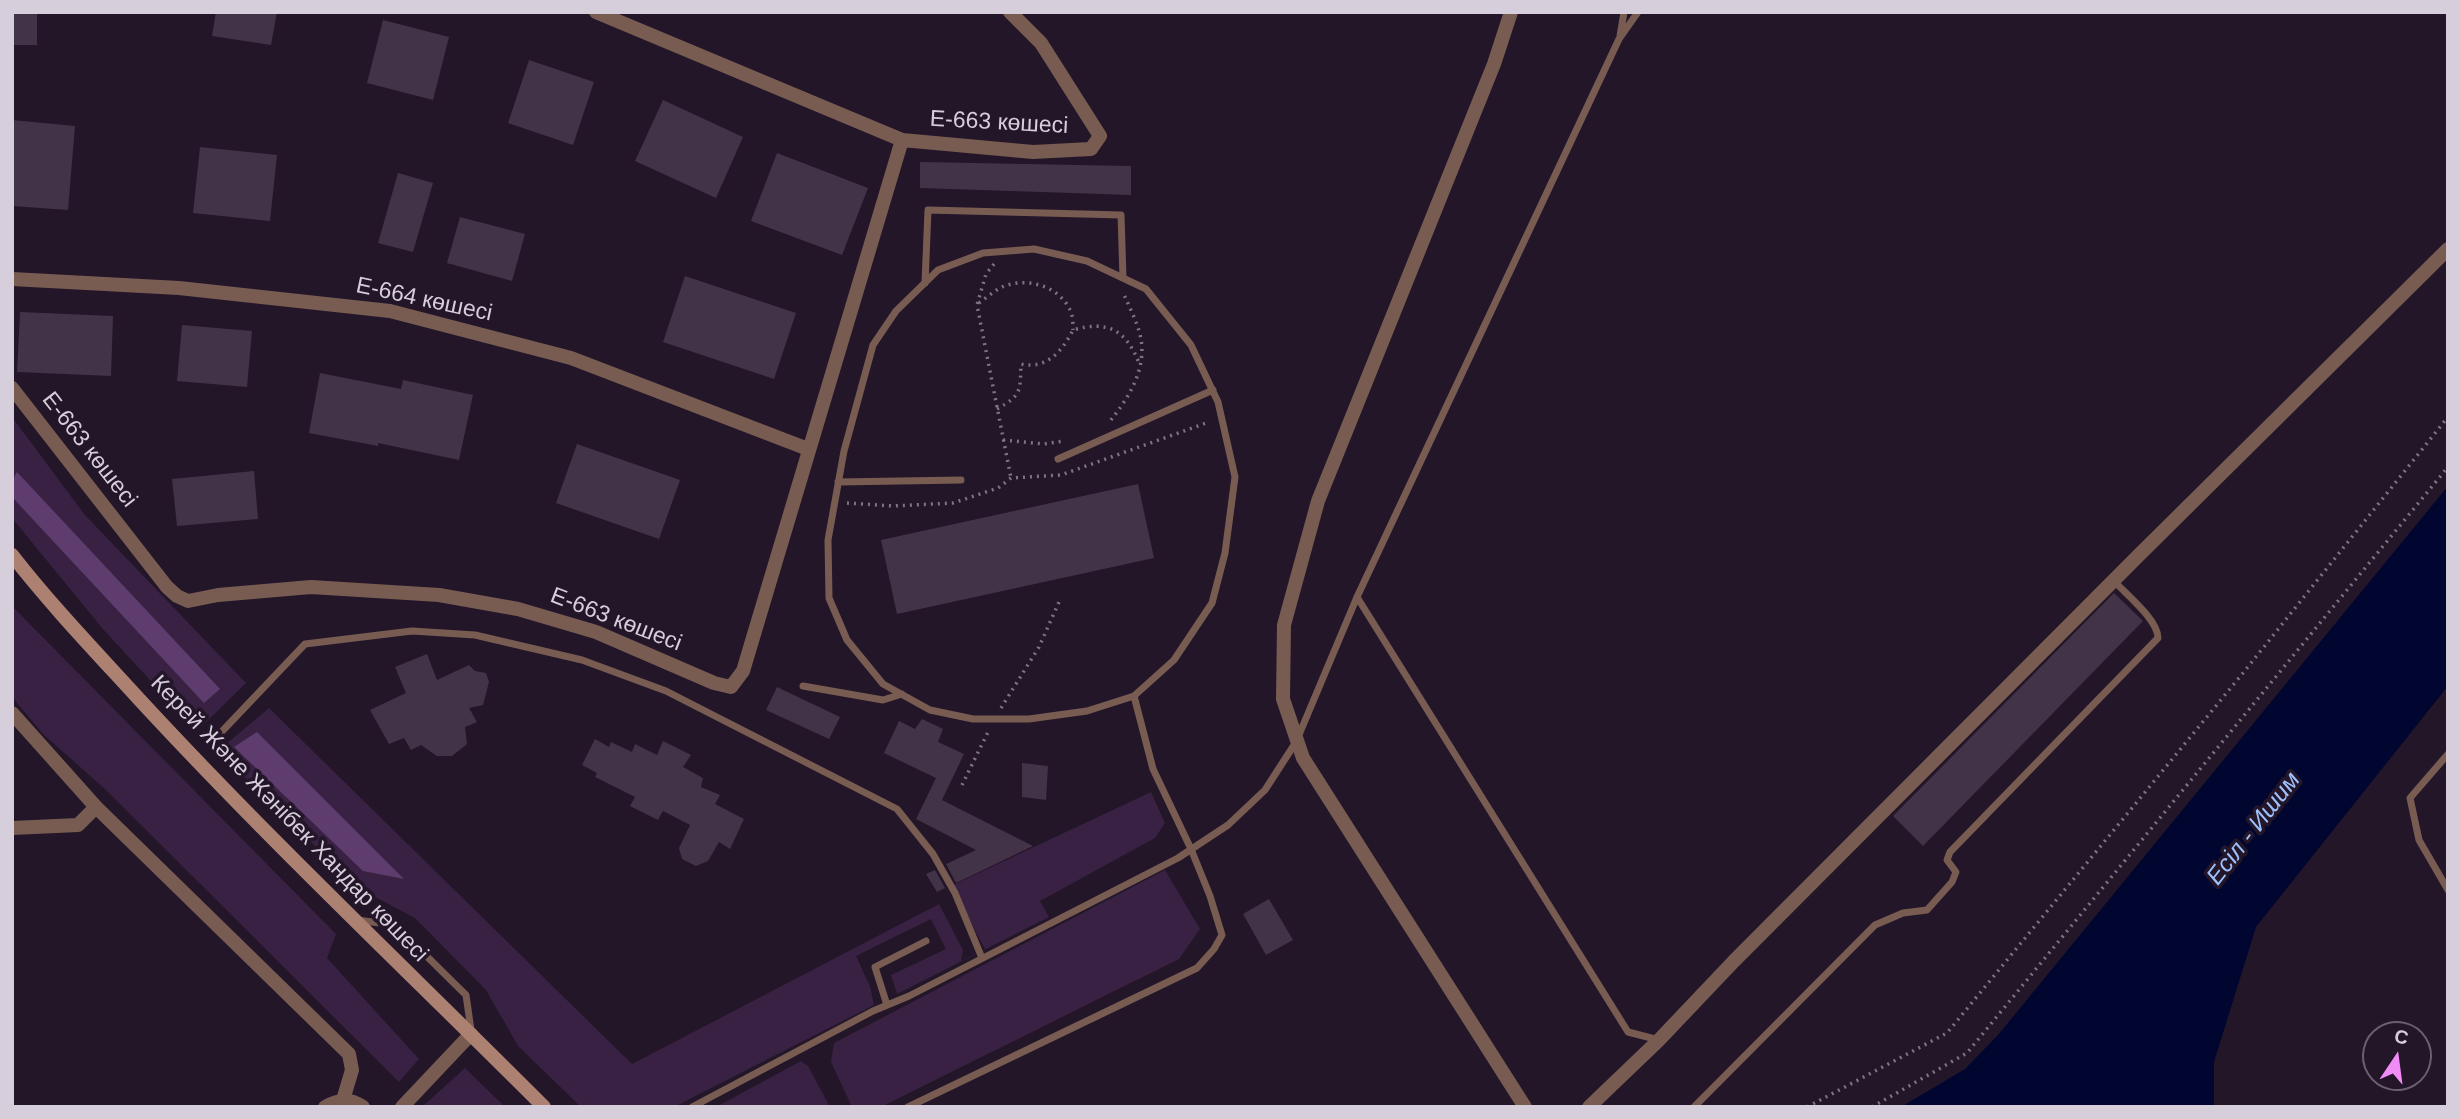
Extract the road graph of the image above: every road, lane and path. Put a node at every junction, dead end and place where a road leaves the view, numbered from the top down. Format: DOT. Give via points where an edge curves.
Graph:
graph roads {
  1 [pos="596,12"];
  2 [pos="1010,12"];
  3 [pos="1511,12"];
  4 [pos="1624,12"];
  5 [pos="1638,12"];
  6 [pos="1619,39"];
  7 [pos="902,140"];
  8 [pos="2448,249"];
  9 [pos="1004,251"];
  10 [pos="1119,276"];
  11 [pos="12,279"];
  12 [pos="925,283"];
  13 [pos="977,305"];
  14 [pos="1073,330"];
  15 [pos="1139,365"];
  16 [pos="12,388"];
  17 [pos="1213,390"];
  18 [pos="997,409"];
  19 [pos="2448,417"];
  20 [pos="1222,418"];
  21 [pos="1106,427"];
  22 [pos="1074,439"];
  23 [pos="1003,440"];
  24 [pos="808,449"];
  25 [pos="1058,459"];
  26 [pos="2448,467"];
  27 [pos="1011,478"];
  28 [pos="961,480"];
  29 [pos="838,482"];
  30 [pos="835,502"];
  31 [pos="12,555"];
  32 [pos="2115,582"];
  33 [pos="1357,597"];
  34 [pos="1059,602"];
  35 [pos="803,686"];
  36 [pos="902,694"];
  37 [pos="1134,696"];
  38 [pos="12,713"];
  39 [pos="994,719"];
  40 [pos="1296,742"];
  41 [pos="210,744"];
  42 [pos="2448,754"];
  43 [pos="962,785"];
  44 [pos="96,807"];
  45 [pos="12,828"];
  46 [pos="1191,849"];
  47 [pos="2448,890"];
  48 [pos="352,920"];
  49 [pos="926,941"];
  50 [pos="982,958"];
  51 [pos="887,1005"];
  52 [pos="471,1034"];
  53 [pos="1659,1040"];
  54 [pos="343,1100"];
  55 [pos="325,1107"];
  56 [pos="363,1107"];
  57 [pos="402,1107"];
  58 [pos="544,1107"];
  59 [pos="692,1107"];
  60 [pos="908,1107"];
  61 [pos="1525,1107"];
  62 [pos="1589,1107"];
  63 [pos="1694,1107"];
  64 [pos="1807,1107"];
  65 [pos="1872,1107"];
  1 -- 7 [label="street, Е-663 көшесі"];
  2 -- 7 [label="street, Е-663 көшесі" via="1041,43 1100,136 1091,149 1033,152"];
  3 -- 40 [label="street" via="1318,500 1284,625 1283,699"];
  4 -- 6 [label="lane"];
  5 -- 6 [label="lane"];
  6 -- 33 [label="lane"];
  7 -- 24 [label="street, Е-663 көшесі"];
  8 -- 32 [label="street"];
  9 -- 10 [label="lane" via="1034,249 1087,261"];
  9 -- 12 [label="lane" via="983,253 938,271"];
  9 -- 13 [label="path" via="986,274"];
  10 -- 12 [label="lane" via="1121,215 928,210"];
  10 -- 15 [label="path" via="1142,340"];
  10 -- 17 [label="lane" via="1146,289 1191,345"];
  11 -- 24 [label="street, Е-664 көшесі" via="179,288 390,311 571,358"];
  12 -- 29 [label="lane" via="896,311 873,345"];
  13 -- 14 [label="path" via="1003,287 1031,283 1063,298 1071,311"];
  13 -- 18 [label="path"];
  14 -- 15 [label="path" via="1105,326 1124,335"];
  14 -- 18 [label="path" via="1053,359 1021,364 1015,399"];
  15 -- 21 [label="path" via="1128,398"];
  16 -- 24 [label="street, Е-663 көшесі" via="167,587 188,601 311,587 439,595 519,609 596,632 731,687 743,671"];
  17 -- 20 [label="lane"];
  17 -- 25 [label="lane"];
  18 -- 23 [label="path"];
  19 -- 64 [label="path" via="1947,1033"];
  20 -- 27 [label="path" via="1061,475"];
  20 -- 37 [label="lane" via="1235,477 1225,553 1212,603 1174,660"];
  22 -- 23 [label="path" via="1044,444"];
  23 -- 27 [label="path"];
  26 -- 65 [label="path" via="1968,1053"];
  27 -- 30 [label="path" via="998,488 953,503 893,506"];
  28 -- 29 [label="lane"];
  29 -- 30 [label="lane"];
  30 -- 36 [label="lane" via="828,540 830,598 847,640 883,684"];
  31 -- 48 [label="main road, Керей Және Жәнібек Хандар көшесі" via="188,752"];
  32 -- 53 [label="street"];
  32 -- 63 [label="lane" via="2151,620 2158,638 1950,852 1947,860 1956,872 1927,910 1903,913 1875,925"];
  33 -- 40 [label="lane"];
  33 -- 53 [label="lane" via="1629,1032"];
  34 -- 39 [label="path" via="1039,647"];
  35 -- 36 [label="lane" via="883,700"];
  36 -- 39 [label="lane" via="930,710"];
  37 -- 39 [label="lane" via="1087,711"];
  37 -- 46 [label="lane" via="1153,769"];
  38 -- 44 [label="street"];
  39 -- 43 [label="path"];
  40 -- 46 [label="lane" via="1265,790 1228,825"];
  40 -- 61 [label="street"];
  41 -- 50 [label="lane" via="305,644 412,631 475,635 582,660 666,691 897,809 933,854"];
  42 -- 47 [label="lane" via="2410,798 2419,840"];
  44 -- 45 [label="street" via="78,825"];
  44 -- 54 [label="street" via="349,1054 352,1070"];
  46 -- 50 [label="lane"];
  46 -- 60 [label="lane" via="1222,935 1197,968"];
  48 -- 52 [label="main road, Керей Және Жәнібек Хандар көшесі"];
  48 -- 52 [label="lane" via="395,925 466,995"];
  49 -- 51 [label="lane" via="875,967"];
  50 -- 51 [label="lane"];
  51 -- 59 [label="lane"];
  52 -- 57 [label="street"];
  52 -- 58 [label="main road, Керей Және Жәнібек Хандар көшесі"];
  53 -- 62 [label="street"];
  54 -- 55 [label="street"];
  54 -- 56 [label="street"];
}
